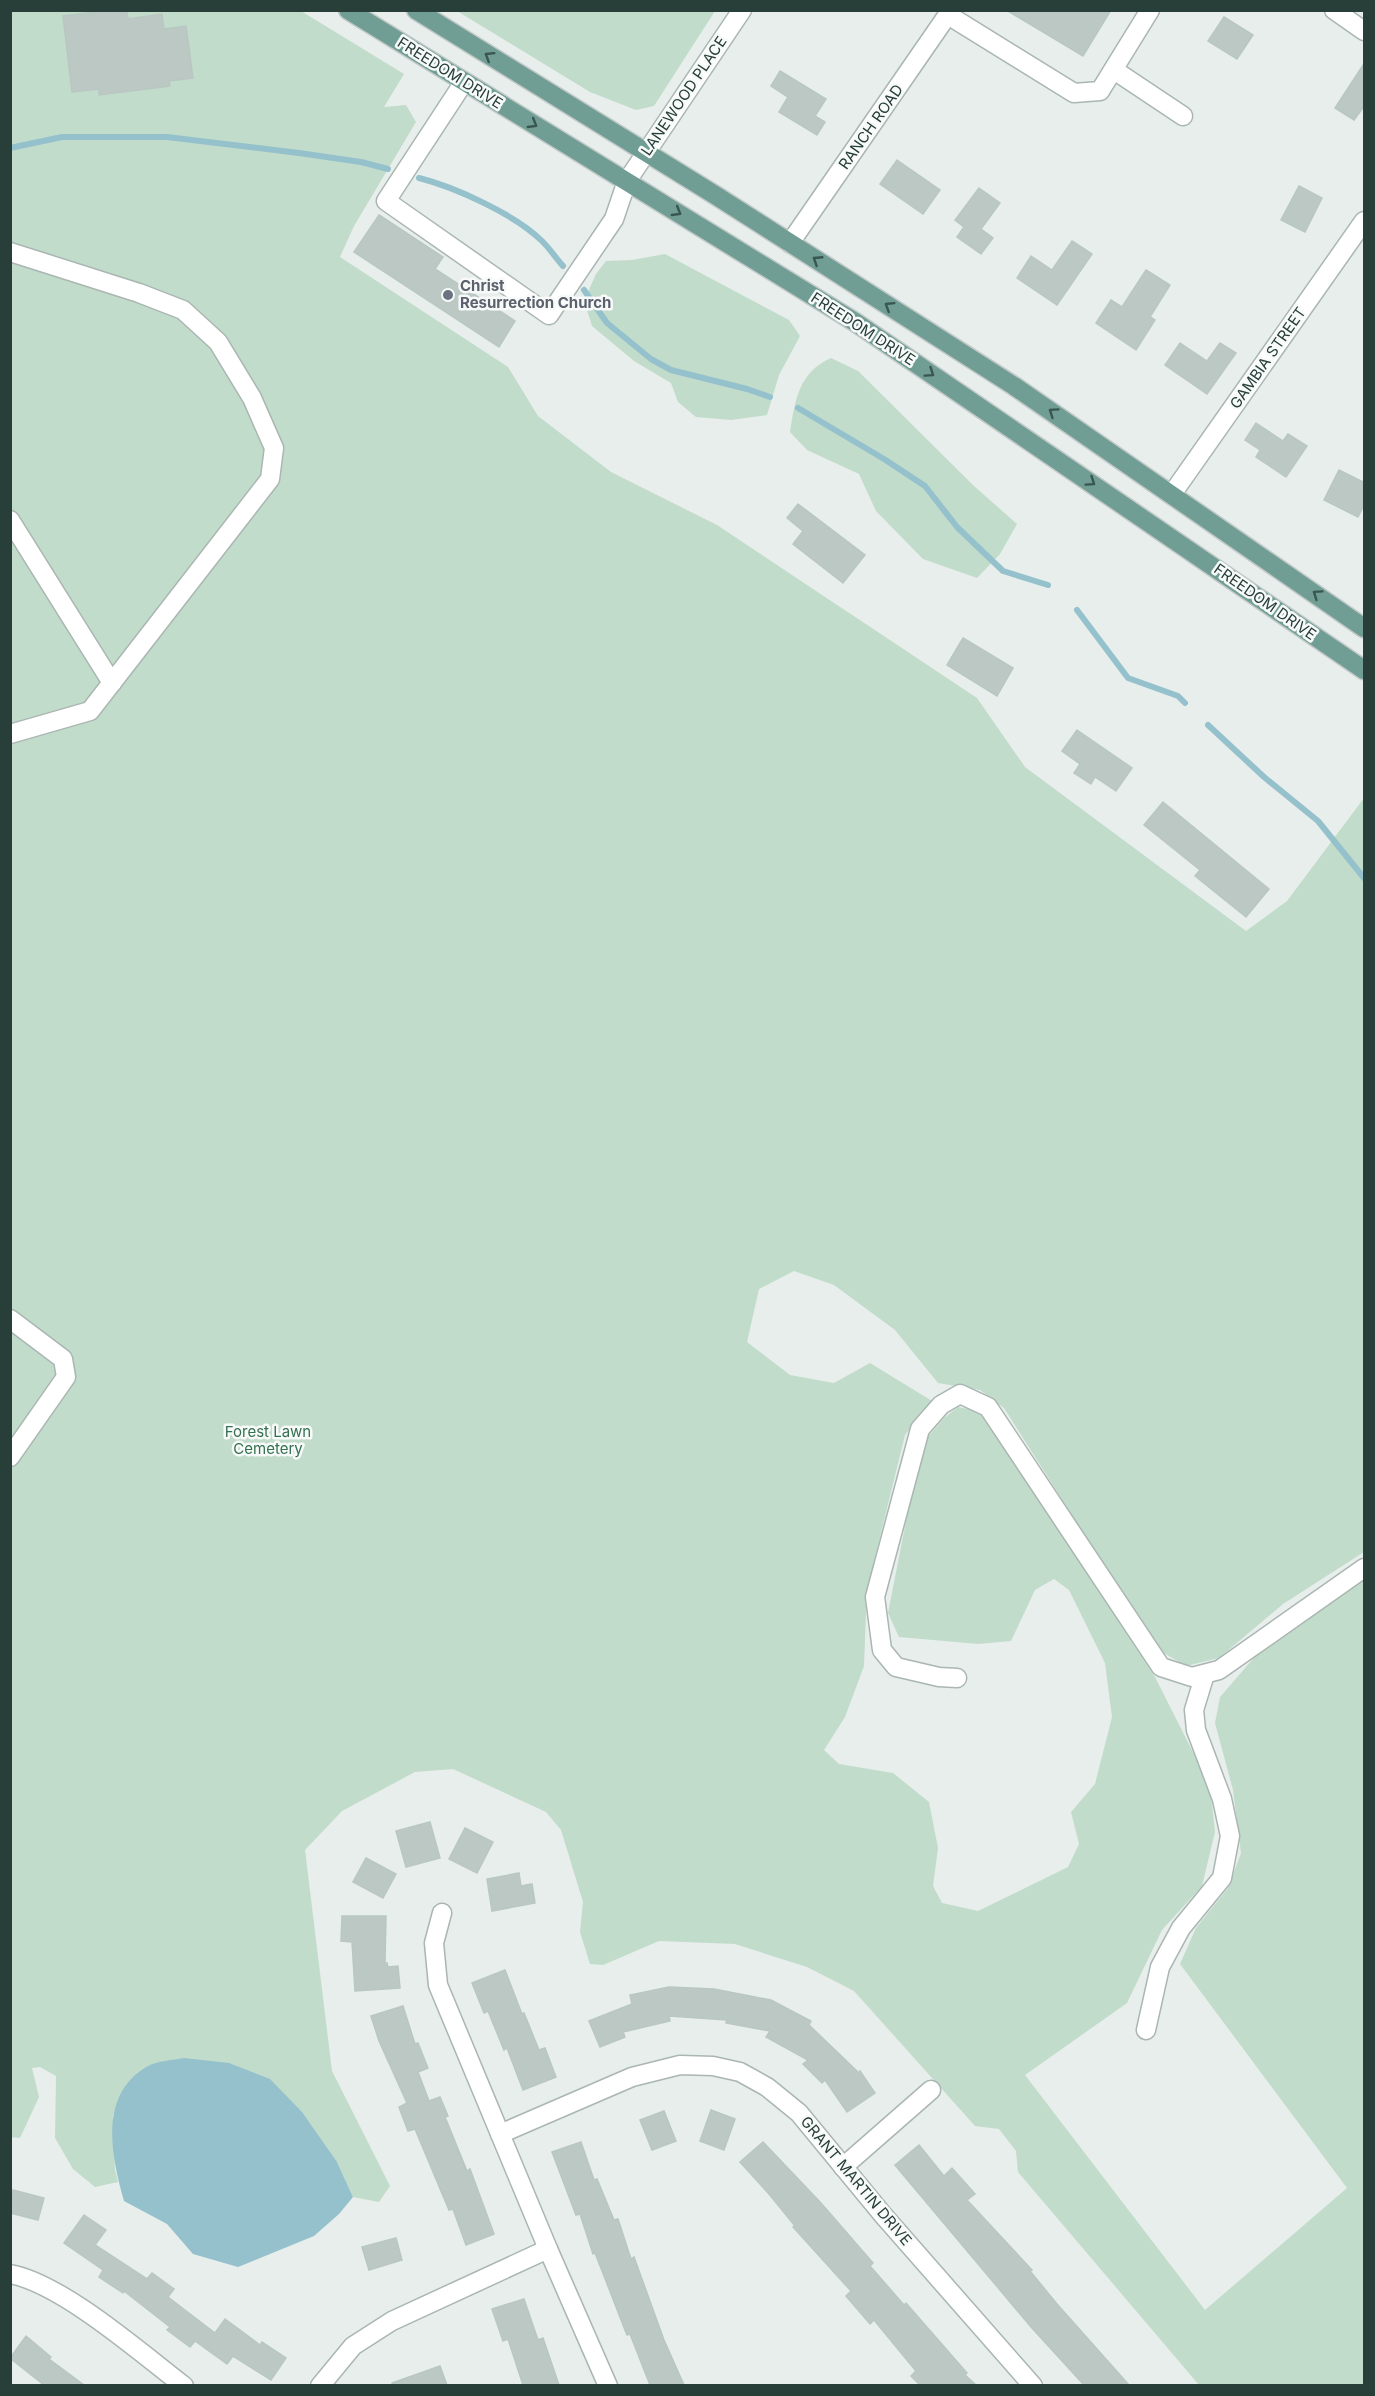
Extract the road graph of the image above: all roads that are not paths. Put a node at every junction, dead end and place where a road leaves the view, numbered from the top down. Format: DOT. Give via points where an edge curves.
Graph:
graph roads {
  1 [pos="348,10"];
  2 [pos="416,10"];
  3 [pos="742,10"];
  4 [pos="1150,10"];
  5 [pos="1334,10"];
  6 [pos="950,13"];
  7 [pos="1365,31"];
  8 [pos="1114,70"];
  9 [pos="464,82"];
  10 [pos="1183,116"];
  11 [pos="646,153"];
  12 [pos="627,181"];
  13 [pos="1365,221"];
  14 [pos="790,243"];
  15 [pos="10,252"];
  16 [pos="1172,494"];
  17 [pos="10,520"];
  18 [pos="1365,628"];
  19 [pos="1365,670"];
  20 [pos="112,683"];
  21 [pos="10,734"];
  22 [pos="10,1319"];
  23 [pos="10,1457"];
  24 [pos="1365,1568"];
  25 [pos="1205,1674"];
  26 [pos="957,1678"];
  27 [pos="442,1913"];
  28 [pos="1146,2030"];
  29 [pos="931,2090"];
  30 [pos="500,2134"];
  31 [pos="843,2167"];
  32 [pos="548,2249"];
  33 [pos="10,2274"];
  34 [pos="184,2385"];
  35 [pos="320,2385"];
  36 [pos="608,2385"];
  37 [pos="1034,2385"];
  1 -- 9 [label="main road, FREEDOM DRIVE"];
  11 -- 2 [label="main road, one-way"];
  3 -- 11 [label="street, LANEWOOD PLACE"];
  4 -- 8 [label="street"];
  5 -- 7 [label="street"];
  6 -- 8 [label="street" via="1074,93 1100,91"];
  6 -- 14 [label="street, RANCH ROAD"];
  8 -- 10 [label="street"];
  9 -- 12 [label="main road, FREEDOM DRIVE, one-way"];
  9 -- 12 [label="street, LANEWOOD PLACE" via="386,201 549,315 614,219"];
  11 -- 12 [label="street, LANEWOOD PLACE"];
  11 -- 14 [label="main road"];
  12 -- 19 [label="main road, FREEDOM DRIVE, one-way" via="855,322"];
  13 -- 16 [label="street, GAMBIA STREET"];
  16 -- 14 [label="main road, one-way" via="1014,386"];
  15 -- 20 [label="street" via="183,310 218,342 252,398 274,448 270,479"];
  18 -- 16 [label="main road, one-way"];
  17 -- 20 [label="street"];
  20 -- 21 [label="street" via="90,711"];
  22 -- 23 [label="street" via="63,1359 66,1377"];
  24 -- 25 [label="street" via="1219,1670"];
  25 -- 26 [label="street" via="1192,1677 1161,1667 988,1407 960,1394 941,1405 920,1429 875,1597 882,1650 896,1667"];
  25 -- 28 [label="street" via="1194,1710 1196,1730 1222,1799 1230,1836 1222,1878 1181,1928 1160,1967"];
  27 -- 30 [label="street" via="434,1943 438,1984"];
  29 -- 31 [label="street"];
  30 -- 31 [label="street, GRANT MARTIN DRIVE" via="632,2077 680,2065 713,2066 740,2072 775,2094 799,2113"];
  30 -- 32 [label="street"];
  31 -- 37 [label="street, GRANT MARTIN DRIVE"];
  32 -- 35 [label="street" via="392,2321 353,2346"];
  32 -- 36 [label="street"];
  33 -- 34 [label="street" via="79,2307"];
}
